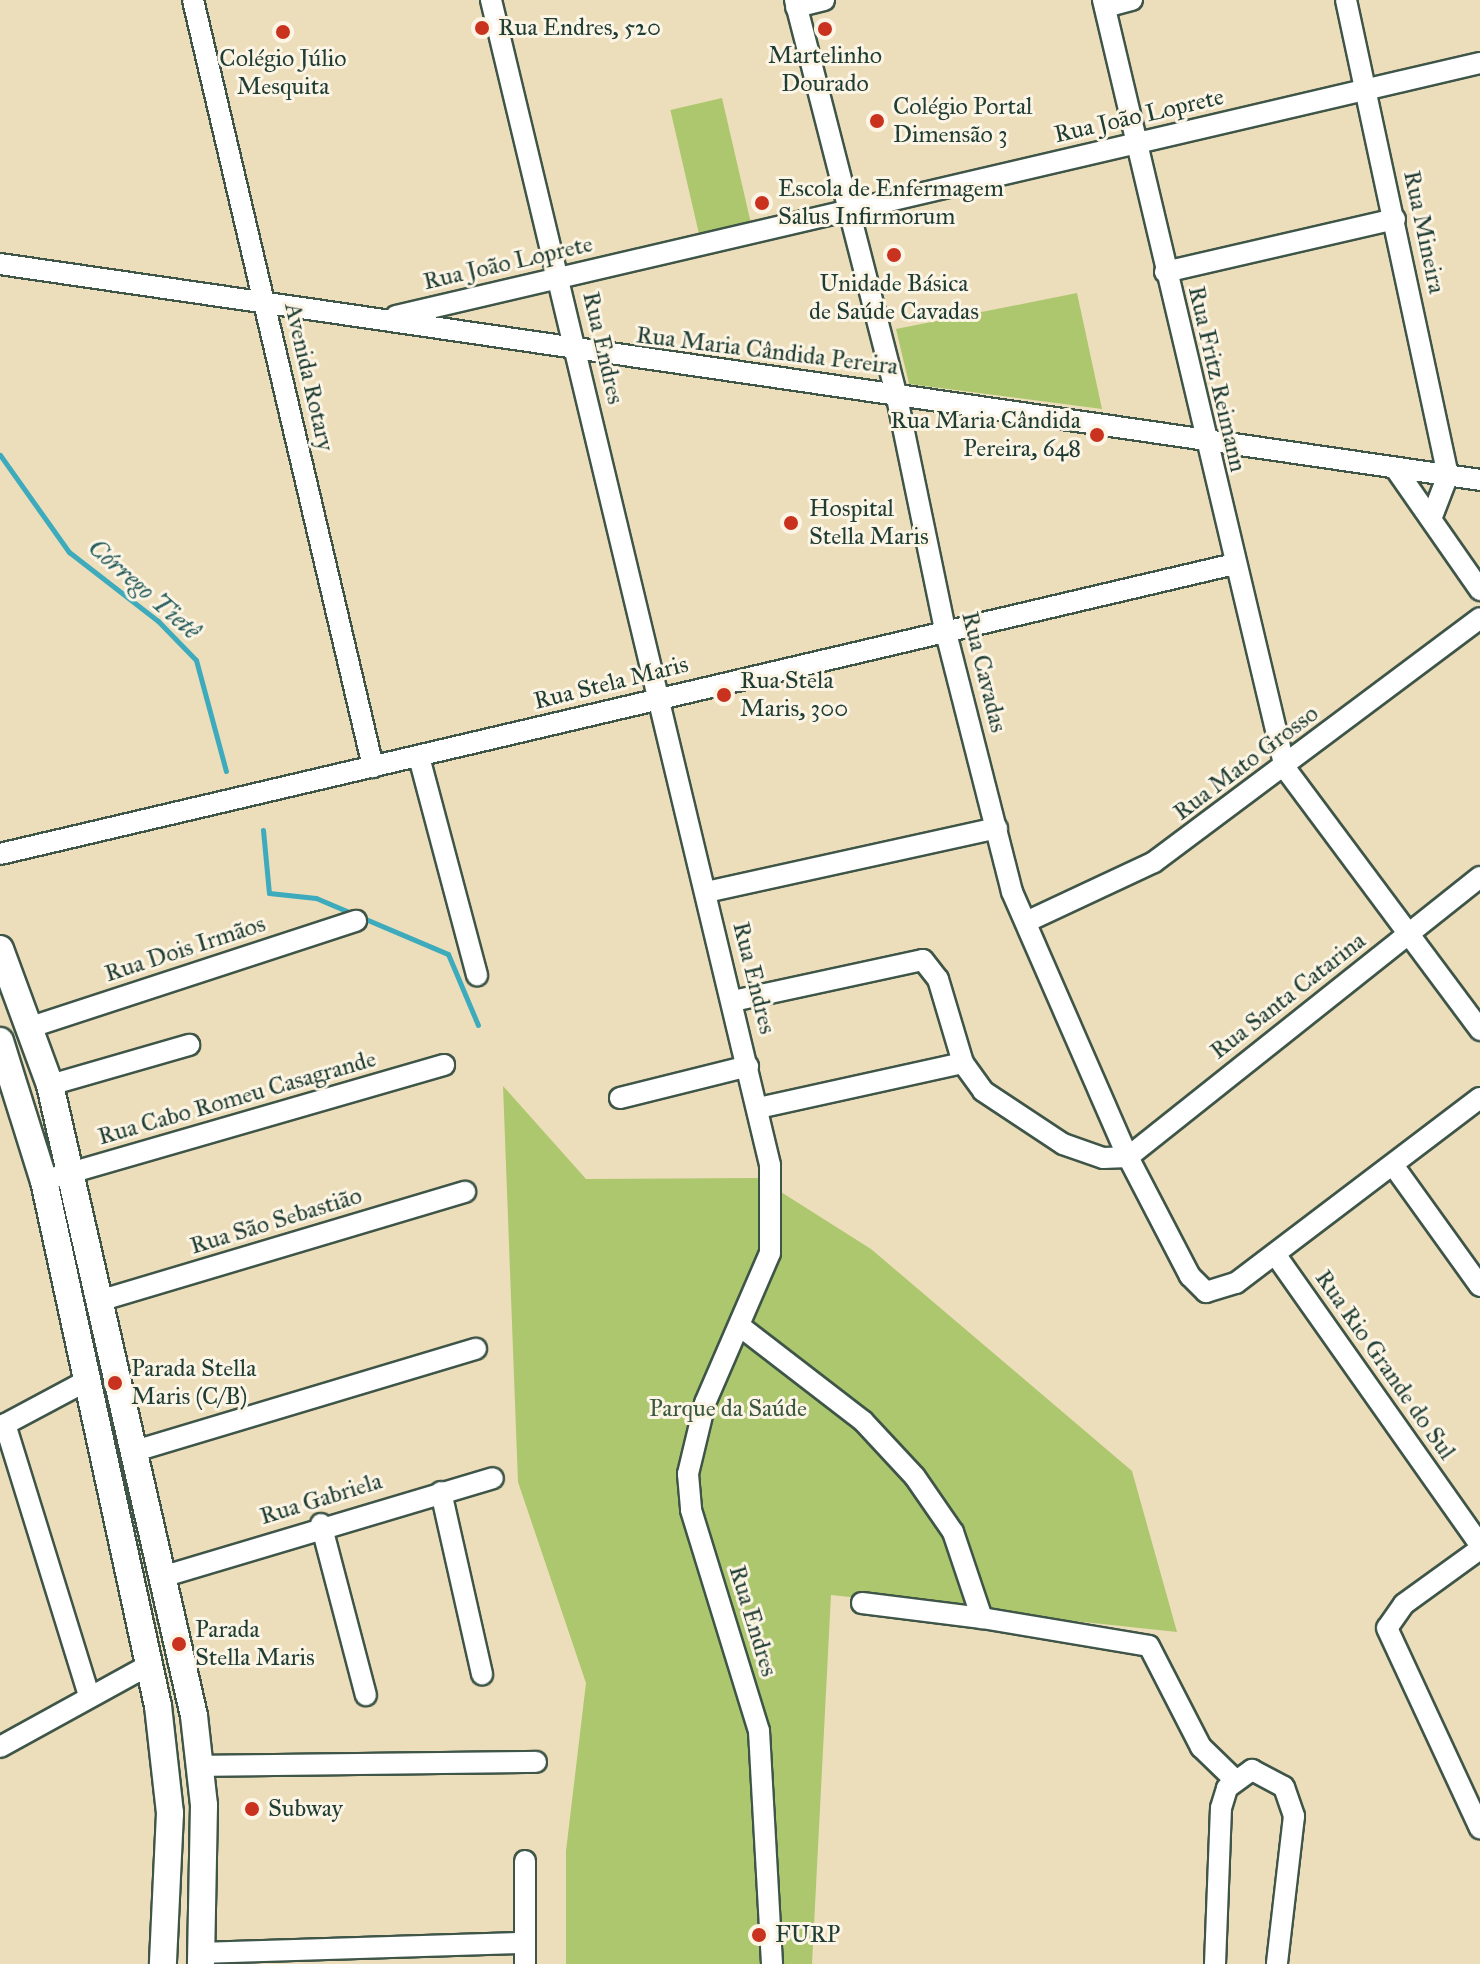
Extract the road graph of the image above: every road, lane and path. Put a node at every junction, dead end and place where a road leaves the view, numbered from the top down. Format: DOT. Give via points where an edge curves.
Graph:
graph roads {
  1 [pos="193,0"];
  2 [pos="491,0"];
  3 [pos="824,0"];
  4 [pos="1132,0"];
  5 [pos="1346,0"];
  6 [pos="795,3"];
  7 [pos="1104,3"];
  8 [pos="1480,63"];
  9 [pos="1368,90"];
  10 [pos="1135,143"];
  11 [pos="849,212"];
  12 [pos="1395,219"];
  13 [pos="0,264"];
  14 [pos="1165,272"];
  15 [pos="560,276"];
  16 [pos="265,304"];
  17 [pos="389,318"];
  18 [pos="578,353"];
  19 [pos="896,393"];
  20 [pos="1203,439"];
  21 [pos="1395,468"];
  22 [pos="1448,475"];
  23 [pos="1480,480"];
  24 [pos="1431,519"];
  25 [pos="1234,564"];
  26 [pos="1480,590"];
  27 [pos="1480,618"];
  28 [pos="945,629"];
  29 [pos="656,699"];
  30 [pos="419,757"];
  31 [pos="373,767"];
  32 [pos="1285,768"];
  33 [pos="997,828"];
  34 [pos="0,854"];
  35 [pos="1480,877"];
  36 [pos="706,892"];
  37 [pos="356,921"];
  38 [pos="1026,922"];
  39 [pos="1409,933"];
  40 [pos="0,949"];
  41 [pos="477,975"];
  42 [pos="733,1001"];
  43 [pos="31,1027"];
  44 [pos="1480,1030"];
  45 [pos="0,1041"];
  46 [pos="189,1045"];
  47 [pos="963,1063"];
  48 [pos="444,1065"];
  49 [pos="748,1066"];
  50 [pos="50,1085"];
  51 [pos="620,1098"];
  52 [pos="1480,1098"];
  53 [pos="758,1108"];
  54 [pos="1128,1157"];
  55 [pos="1393,1165"];
  56 [pos="71,1173"];
  57 [pos="44,1181"];
  58 [pos="465,1192"];
  59 [pos="1275,1254"];
  60 [pos="1480,1286"];
  61 [pos="102,1300"];
  62 [pos="741,1327"];
  63 [pos="476,1349"];
  64 [pos="86,1381"];
  65 [pos="2,1426"];
  66 [pos="135,1451"];
  67 [pos="493,1478"];
  68 [pos="441,1492"];
  69 [pos="321,1524"];
  70 [pos="1480,1547"];
  71 [pos="165,1576"];
  72 [pos="862,1603"];
  73 [pos="982,1618"];
  74 [pos="149,1665"];
  75 [pos="482,1674"];
  76 [pos="88,1692"];
  77 [pos="366,1695"];
  78 [pos="0,1747"];
  79 [pos="536,1762"];
  80 [pos="201,1766"];
  81 [pos="1234,1779"];
  82 [pos="1480,1828"];
  83 [pos="525,1861"];
  84 [pos="525,1943"];
  85 [pos="201,1958"];
  86 [pos="163,1964"];
  87 [pos="525,1964"];
  88 [pos="772,1964"];
  89 [pos="1215,1964"];
  90 [pos="1277,1964"];
  1 -- 16 [label="street, Avenida Rotary"];
  2 -- 15 [label="street, Rua Endres"];
  3 -- 6 [label="street"];
  4 -- 7 [label="street"];
  5 -- 9 [label="street, Rua Mineira"];
  6 -- 11 [label="street, Rua Cavadas"];
  7 -- 10 [label="street, Rua Fritz Reimann"];
  8 -- 9 [label="street, Rua João Loprete"];
  9 -- 10 [label="street, Rua João Loprete"];
  9 -- 12 [label="street, Rua Mineira"];
  10 -- 11 [label="street, Rua João Loprete"];
  10 -- 14 [label="street, Rua Fritz Reimann"];
  11 -- 15 [label="street, Rua João Loprete"];
  11 -- 19 [label="street, Rua Cavadas"];
  12 -- 14 [label="street"];
  12 -- 22 [label="street, Rua Mineira"];
  13 -- 16 [label="street, Rua Maria Cândida Pereira"];
  14 -- 20 [label="street, Rua Fritz Reimann"];
  15 -- 17 [label="street, Rua João Loprete"];
  15 -- 18 [label="street, Rua Endres"];
  16 -- 17 [label="street, Rua Maria Cândida Pereira"];
  16 -- 31 [label="street, Avenida Rotary"];
  17 -- 18 [label="street, Rua Maria Cândida Pereira"];
  18 -- 19 [label="street, Rua Maria Cândida Pereira"];
  18 -- 29 [label="street, Rua Endres"];
  19 -- 20 [label="street, Rua Maria Cândida Pereira"];
  19 -- 28 [label="street, Rua Cavadas"];
  20 -- 21 [label="street, Rua Maria Cândida Pereira"];
  20 -- 25 [label="street, Rua Fritz Reimann"];
  21 -- 22 [label="street, Rua Maria Cândida Pereira"];
  21 -- 24 [label="street"];
  22 -- 23 [label="street, Rua Maria Cândida Pereira"];
  22 -- 24 [label="street"];
  24 -- 26 [label="street"];
  25 -- 28 [label="street, Rua Stela Maris"];
  25 -- 32 [label="street, Rua Fritz Reimann"];
  27 -- 32 [label="street, Rua Mato Grosso"];
  28 -- 29 [label="street, Rua Stela Maris"];
  28 -- 33 [label="street, Rua Cavadas"];
  29 -- 30 [label="street, Rua Stela Maris"];
  29 -- 36 [label="street, Rua Endres"];
  30 -- 31 [label="street, Rua Stela Maris"];
  30 -- 41 [label="street"];
  31 -- 34 [label="street, Rua Stela Maris"];
  32 -- 38 [label="street, Rua Mato Grosso" via="1154,862"];
  32 -- 39 [label="street"];
  33 -- 36 [label="street"];
  33 -- 38 [label="street, Rua Cavadas"];
  35 -- 39 [label="street, Rua Santa Catarina"];
  36 -- 42 [label="street, Rua Endres"];
  37 -- 43 [label="street, Rua Dois Irmãos"];
  38 -- 54 [label="street, Rua Cavadas"];
  39 -- 44 [label="street"];
  39 -- 54 [label="street, Rua Santa Catarina"];
  40 -- 43 [label="main road"];
  42 -- 47 [label="street" via="923,960 938,979"];
  42 -- 49 [label="street, Rua Endres"];
  43 -- 50 [label="main road"];
  45 -- 57 [label="main road"];
  46 -- 50 [label="street"];
  47 -- 53 [label="street"];
  47 -- 54 [label="street" via="1012,1115 1063,1144 1103,1158"];
  48 -- 56 [label="street, Rua Cabo Romeu Casagrande"];
  49 -- 51 [label="street"];
  49 -- 53 [label="street, Rua Endres"];
  50 -- 56 [label="main road"];
  52 -- 55 [label="street"];
  53 -- 62 [label="street, Rua Endres" via="770,1165 770,1253"];
  54 -- 59 [label="street, Rua Cavadas" via="1198,1286 1216,1292"];
  55 -- 59 [label="street"];
  55 -- 60 [label="street"];
  56 -- 57 [label="street, Rua Cabo Romeu Casagrande"];
  56 -- 61 [label="main road"];
  57 -- 64 [label="main road"];
  58 -- 61 [label="street, Rua São Sebastião"];
  59 -- 70 [label="street, Rua Rio Grande do Sul"];
  61 -- 66 [label="main road"];
  62 -- 73 [label="street" via="863,1421 915,1477 953,1532"];
  62 -- 88 [label="street, Rua Endres" via="705,1403 688,1474 691,1510 759,1731"];
  63 -- 66 [label="street"];
  64 -- 65 [label="street"];
  64 -- 74 [label="main road"];
  65 -- 76 [label="street"];
  66 -- 71 [label="main road"];
  67 -- 68 [label="street, Rua Gabriela"];
  68 -- 69 [label="street, Rua Gabriela"];
  68 -- 75 [label="street"];
  69 -- 71 [label="street, Rua Gabriela"];
  69 -- 77 [label="street"];
  70 -- 82 [label="street" via="1394,1611 1389,1639"];
  71 -- 80 [label="main road"];
  72 -- 73 [label="street"];
  73 -- 81 [label="street" via="1149,1646 1201,1747"];
  74 -- 76 [label="street"];
  74 -- 86 [label="main road" via="170,1813"];
  76 -- 78 [label="street"];
  79 -- 80 [label="street"];
  80 -- 85 [label="main road"];
  81 -- 89 [label="street" via="1221,1808"];
  81 -- 90 [label="street" via="1252,1770 1266,1774 1291,1802 1295,1837"];
  83 -- 84 [label="street"];
  84 -- 85 [label="street"];
  84 -- 87 [label="street"];
}
